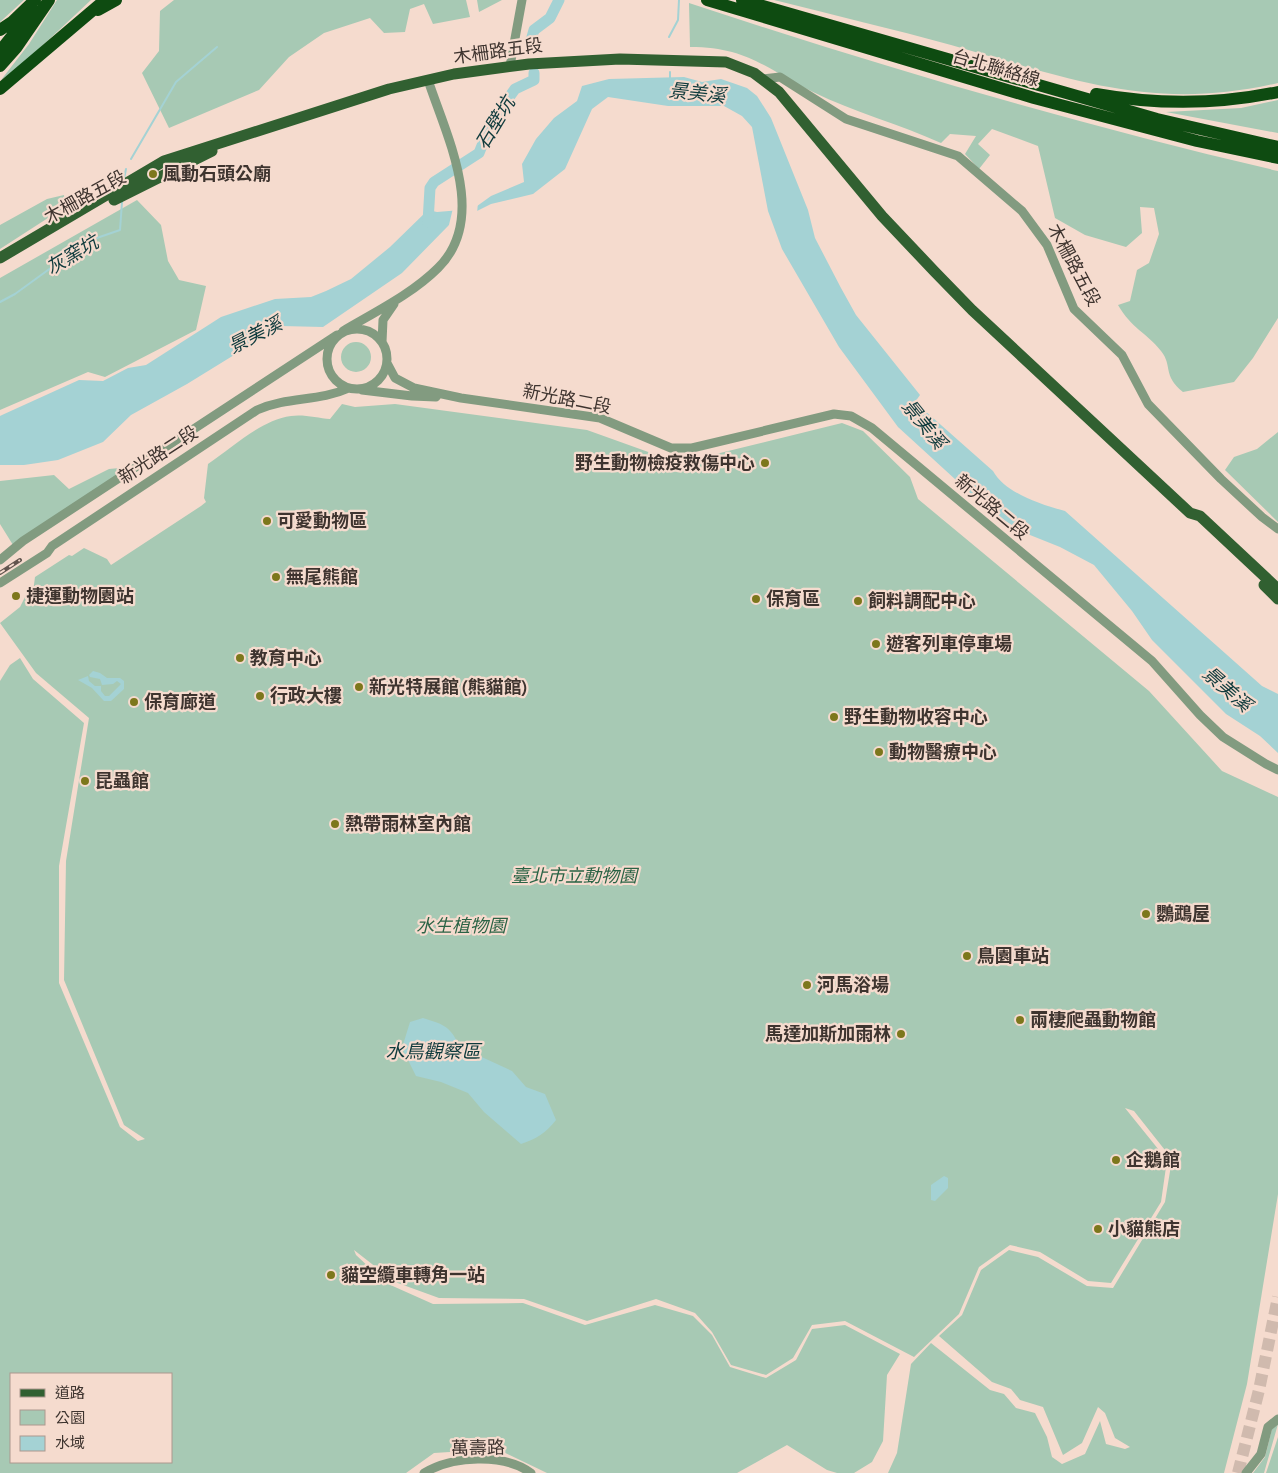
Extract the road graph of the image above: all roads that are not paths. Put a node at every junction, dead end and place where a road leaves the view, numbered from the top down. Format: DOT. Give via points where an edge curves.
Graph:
graph roads {
  1 [pos="35,0"];
  2 [pos="40,0"];
  3 [pos="49,0"];
  4 [pos="105,0"];
  5 [pos="116,0"];
  6 [pos="522,0"];
  7 [pos="742,0"];
  8 [pos="712,2"];
  9 [pos="92,13"];
  10 [pos="0,30"];
  11 [pos="0,52"];
  12 [pos="0,66"];
  13 [pos="510,66"];
  14 [pos="763,79"];
  15 [pos="428,80"];
  16 [pos="1034,84"];
  17 [pos="0,89"];
  18 [pos="1278,92"];
  19 [pos="1216,131"];
  20 [pos="242,136"];
  21 [pos="1197,141"];
  22 [pos="1278,143"];
  23 [pos="1278,147"];
  24 [pos="174,157"];
  25 [pos="1278,158"];
  26 [pos="1278,163"];
  27 [pos="174,170"];
  28 [pos="0,258"];
  29 [pos="0,265"];
  30 [pos="402,295"];
  31 [pos="340,333"];
  32 [pos="382,342"];
  33 [pos="387,363"];
  34 [pos="352,388"];
  35 [pos="461,398"];
  36 [pos="1190,512"];
  37 [pos="1278,529"];
  38 [pos="0,560"];
  39 [pos="0,583"];
  40 [pos="1278,589"];
  41 [pos="1278,599"];
  42 [pos="1278,770"];
  43 [pos="1278,1419"];
  44 [pos="424,1473"];
  45 [pos="531,1473"];
  46 [pos="1246,1473"];
  1 -- 10 [label="highway"];
  2 -- 11 [label="highway"];
  3 -- 12 [label="highway"];
  4 -- 9 [label="highway"];
  5 -- 9 [label="highway"];
  6 -- 13 [label="street"];
  7 -- 16 [label="highway, 台北聯絡線"];
  8 -- 21 [label="highway, 台北聯絡線" via="1034,98"];
  9 -- 17 [label="highway"];
  13 -- 14 [label="main road, 木柵路五段" via="620,59 710,60 741,67"];
  13 -- 15 [label="main road, 木柵路五段"];
  14 -- 36 [label="main road, 木柵路五段" via="788,102 882,216 934,272"];
  14 -- 37 [label="street, 木柵路五段" via="780,77 846,119 958,156 1022,211 1047,245 1074,310 1122,355 1148,404 1221,479"];
  15 -- 20 [label="main road, 木柵路五段" via="354,99"];
  15 -- 30 [label="street, 新光路二段" via="458,170 463,202 461,222 446,258"];
  16 -- 18 [label="highway" via="1156,103 1221,102"];
  16 -- 19 [label="highway, 台北聯絡線" via="1157,119"];
  19 -- 22 [label="highway"];
  19 -- 23 [label="highway, 台北聯絡線"];
  20 -- 24 [label="main road, 木柵路五段"];
  20 -- 27 [label="main road, 木柵路五段"];
  21 -- 25 [label="highway, 台北聯絡線"];
  21 -- 26 [label="highway" via="1222,151"];
  24 -- 27 [label="main road"];
  24 -- 28 [label="main road, 木柵路五段" via="146,170"];
  27 -- 29 [label="main road, 木柵路五段"];
  30 -- 31 [label="street, 新光路二段"];
  30 -- 32 [label="street, 新光路二段" via="382,320"];
  31 -- 32 [label="street" via="357,328 377,336"];
  31 -- 34 [label="street" via="327,352 327,365 337,382"];
  31 -- 38 [label="street, 新光路二段"];
  32 -- 33 [label="street"];
  33 -- 34 [label="street" via="376,382"];
  33 -- 35 [label="street, 新光路二段" via="392,374 404,384"];
  34 -- 35 [label="street, 新光路二段"];
  34 -- 39 [label="street, 新光路二段" via="325,397 284,400 257,410"];
  35 -- 42 [label="street, 新光路二段" via="600,418 676,449 834,414 852,416 872,428 1152,661 1204,719 1224,736"];
  36 -- 40 [label="main road, 木柵路五段" via="1200,516"];
  36 -- 41 [label="main road, 木柵路五段" via="1195,522"];
  43 -- 46 [label="street" via="1268,1427 1261,1454"];
  44 -- 45 [label="street, 萬壽路" via="453,1462 481,1461 517,1465"];
}
